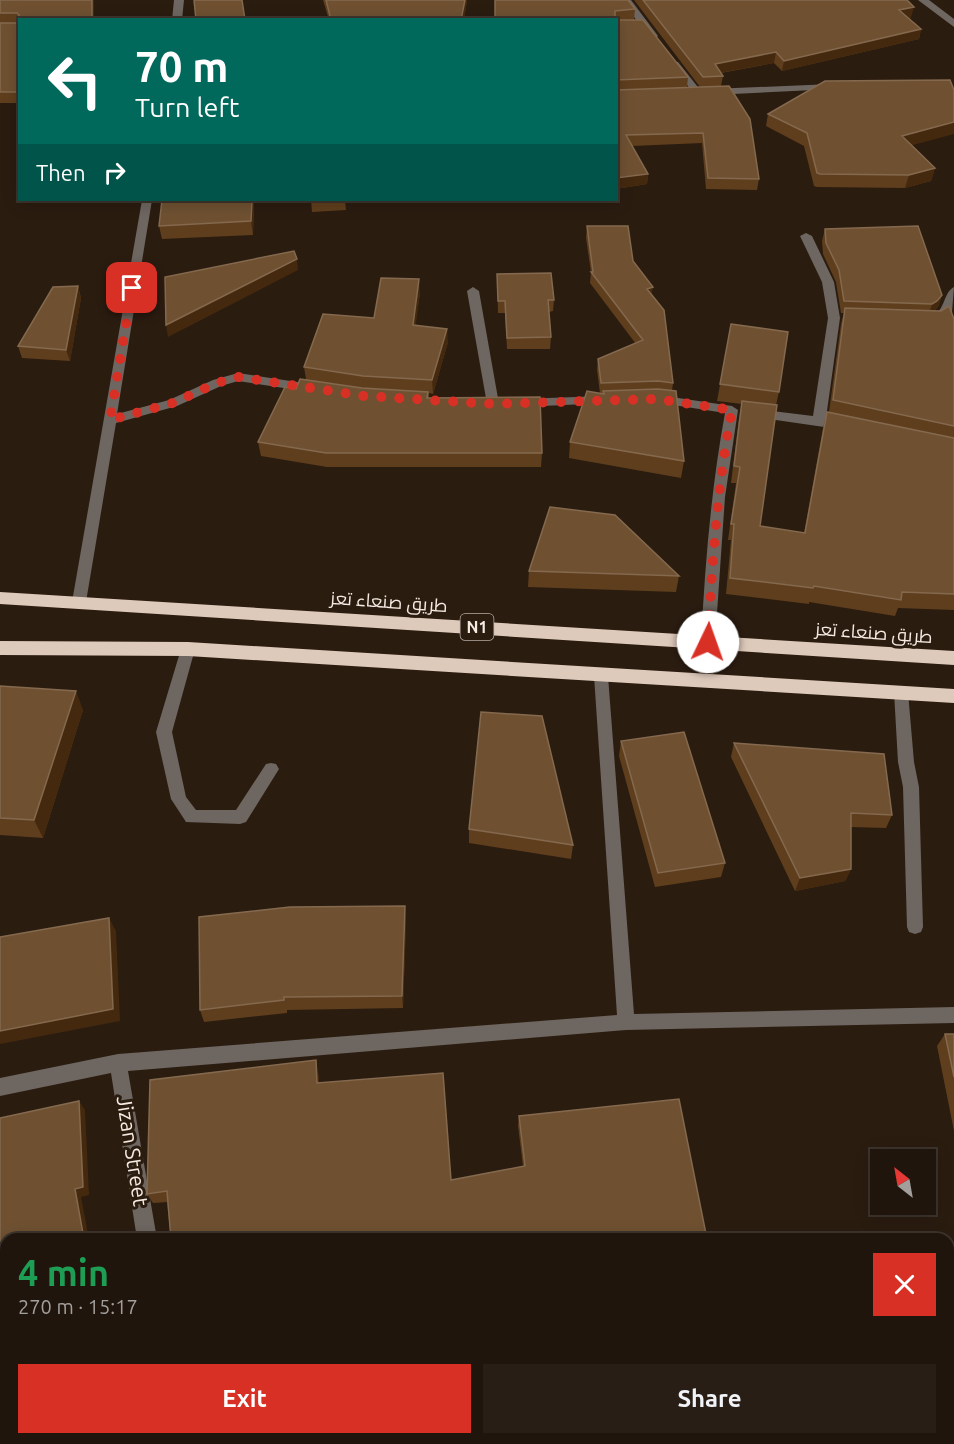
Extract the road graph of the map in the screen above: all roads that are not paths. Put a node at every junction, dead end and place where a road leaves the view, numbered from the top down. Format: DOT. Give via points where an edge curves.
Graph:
graph roads {
  1 [pos="179,0"];
  2 [pos="626,0"];
  3 [pos="923,0"];
  4 [pos="177,18"];
  5 [pos="954,24"];
  6 [pos="658,42"];
  7 [pos="671,59"];
  8 [pos="838,87"];
  9 [pos="686,93"];
  10 [pos="698,93"];
  11 [pos="147,201"];
  12 [pos="806,236"];
  13 [pos="473,291"];
  14 [pos="954,291"];
  15 [pos="920,322"];
  16 [pos="330,391"];
  17 [pos="644,399"];
  18 [pos="621,400"];
  19 [pos="732,410"];
  20 [pos="110,420"];
  21 [pos="819,421"];
  22 [pos="863,430"];
  23 [pos="0,598"];
  24 [pos="79,602"];
  25 [pos="708,642"];
  26 [pos="0,648"];
  27 [pos="188,649"];
  28 [pos="954,658"];
  29 [pos="601,676"];
  30 [pos="901,692"];
  31 [pos="954,696"];
  32 [pos="271,769"];
  33 [pos="915,927"];
  34 [pos="954,1015"];
  35 [pos="626,1022"];
  36 [pos="118,1063"];
  37 [pos="0,1087"];
  38 [pos="146,1233"];
  1 -- 4 [label="street"];
  2 -- 6 [label="street" via="640,26"];
  3 -- 5 [label="street"];
  7 -- 10 [label="street"];
  8 -- 10 [label="street"];
  9 -- 10 [label="street"];
  11 -- 20 [label="street"];
  12 -- 21 [label="street" via="828,282 839,319"];
  13 -- 18 [label="street" via="487,403"];
  14 -- 15 [label="street" via="943,317"];
  16 -- 20 [label="street" via="238,377 173,403"];
  17 -- 19 [label="street"];
  19 -- 21 [label="street"];
  19 -- 25 [label="street" via="713,540"];
  20 -- 24 [label="street"];
  21 -- 22 [label="street"];
  23 -- 24 [label="highway, طريق صنعاء تعز / N1"];
  24 -- 25 [label="highway, طريق صنعاء تعز / N1"];
  25 -- 28 [label="highway, طريق صنعاء تعز / N1"];
  26 -- 27 [label="highway, N1"];
  27 -- 29 [label="highway, N1"];
  27 -- 32 [label="street" via="164,732 179,799 192,817 240,817"];
  29 -- 30 [label="highway, N1"];
  29 -- 35 [label="street"];
  30 -- 31 [label="highway, N1"];
  30 -- 33 [label="street" via="910,787"];
  34 -- 35 [label="street"];
  35 -- 36 [label="street"];
  36 -- 37 [label="street"];
  36 -- 38 [label="street, Jizan Street"];
}
